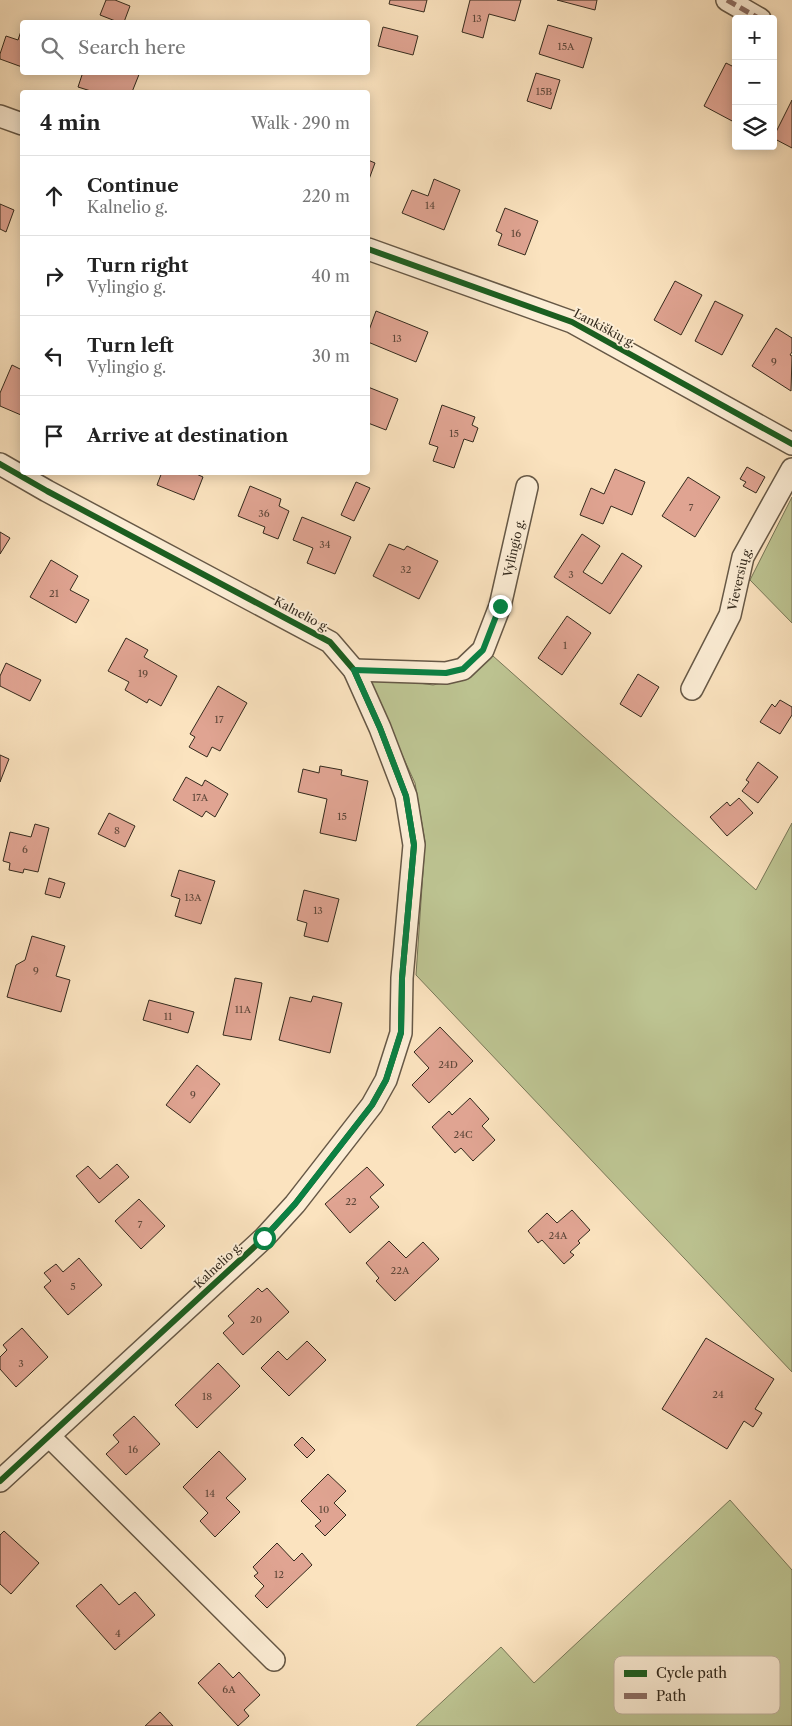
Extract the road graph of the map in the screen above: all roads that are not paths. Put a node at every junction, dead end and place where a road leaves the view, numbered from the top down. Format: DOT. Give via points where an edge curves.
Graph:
graph roads {
  1 [pos="727,0"];
  2 [pos="753,15"];
  3 [pos="0,116"];
  4 [pos="20,123"];
  5 [pos="370,250"];
  6 [pos="792,444"];
  7 [pos="0,464"];
  8 [pos="792,469"];
  9 [pos="527,487"];
  10 [pos="354,670"];
  11 [pos="692,689"];
  12 [pos="49,1436"];
  13 [pos="0,1481"];
  14 [pos="274,1660"];
  1 -- 2 [label="street"];
  3 -- 4 [label="street"];
  5 -- 6 [label="street, Lankiškių g." via="572,322"];
  7 -- 10 [label="street, Kalnelio g." via="330,642"];
  8 -- 11 [label="street, Vieversių g." via="743,558 730,615"];
  9 -- 10 [label="street, Vylingio g." via="500,606 483,650 463,669 446,673"];
  10 -- 12 [label="street, Kalnelio g." via="406,796 414,845 402,978 401,1032 386,1080 372,1105 295,1204 264,1238"];
  12 -- 13 [label="street, Kalnelio g."];
  12 -- 14 [label="street"];
}
